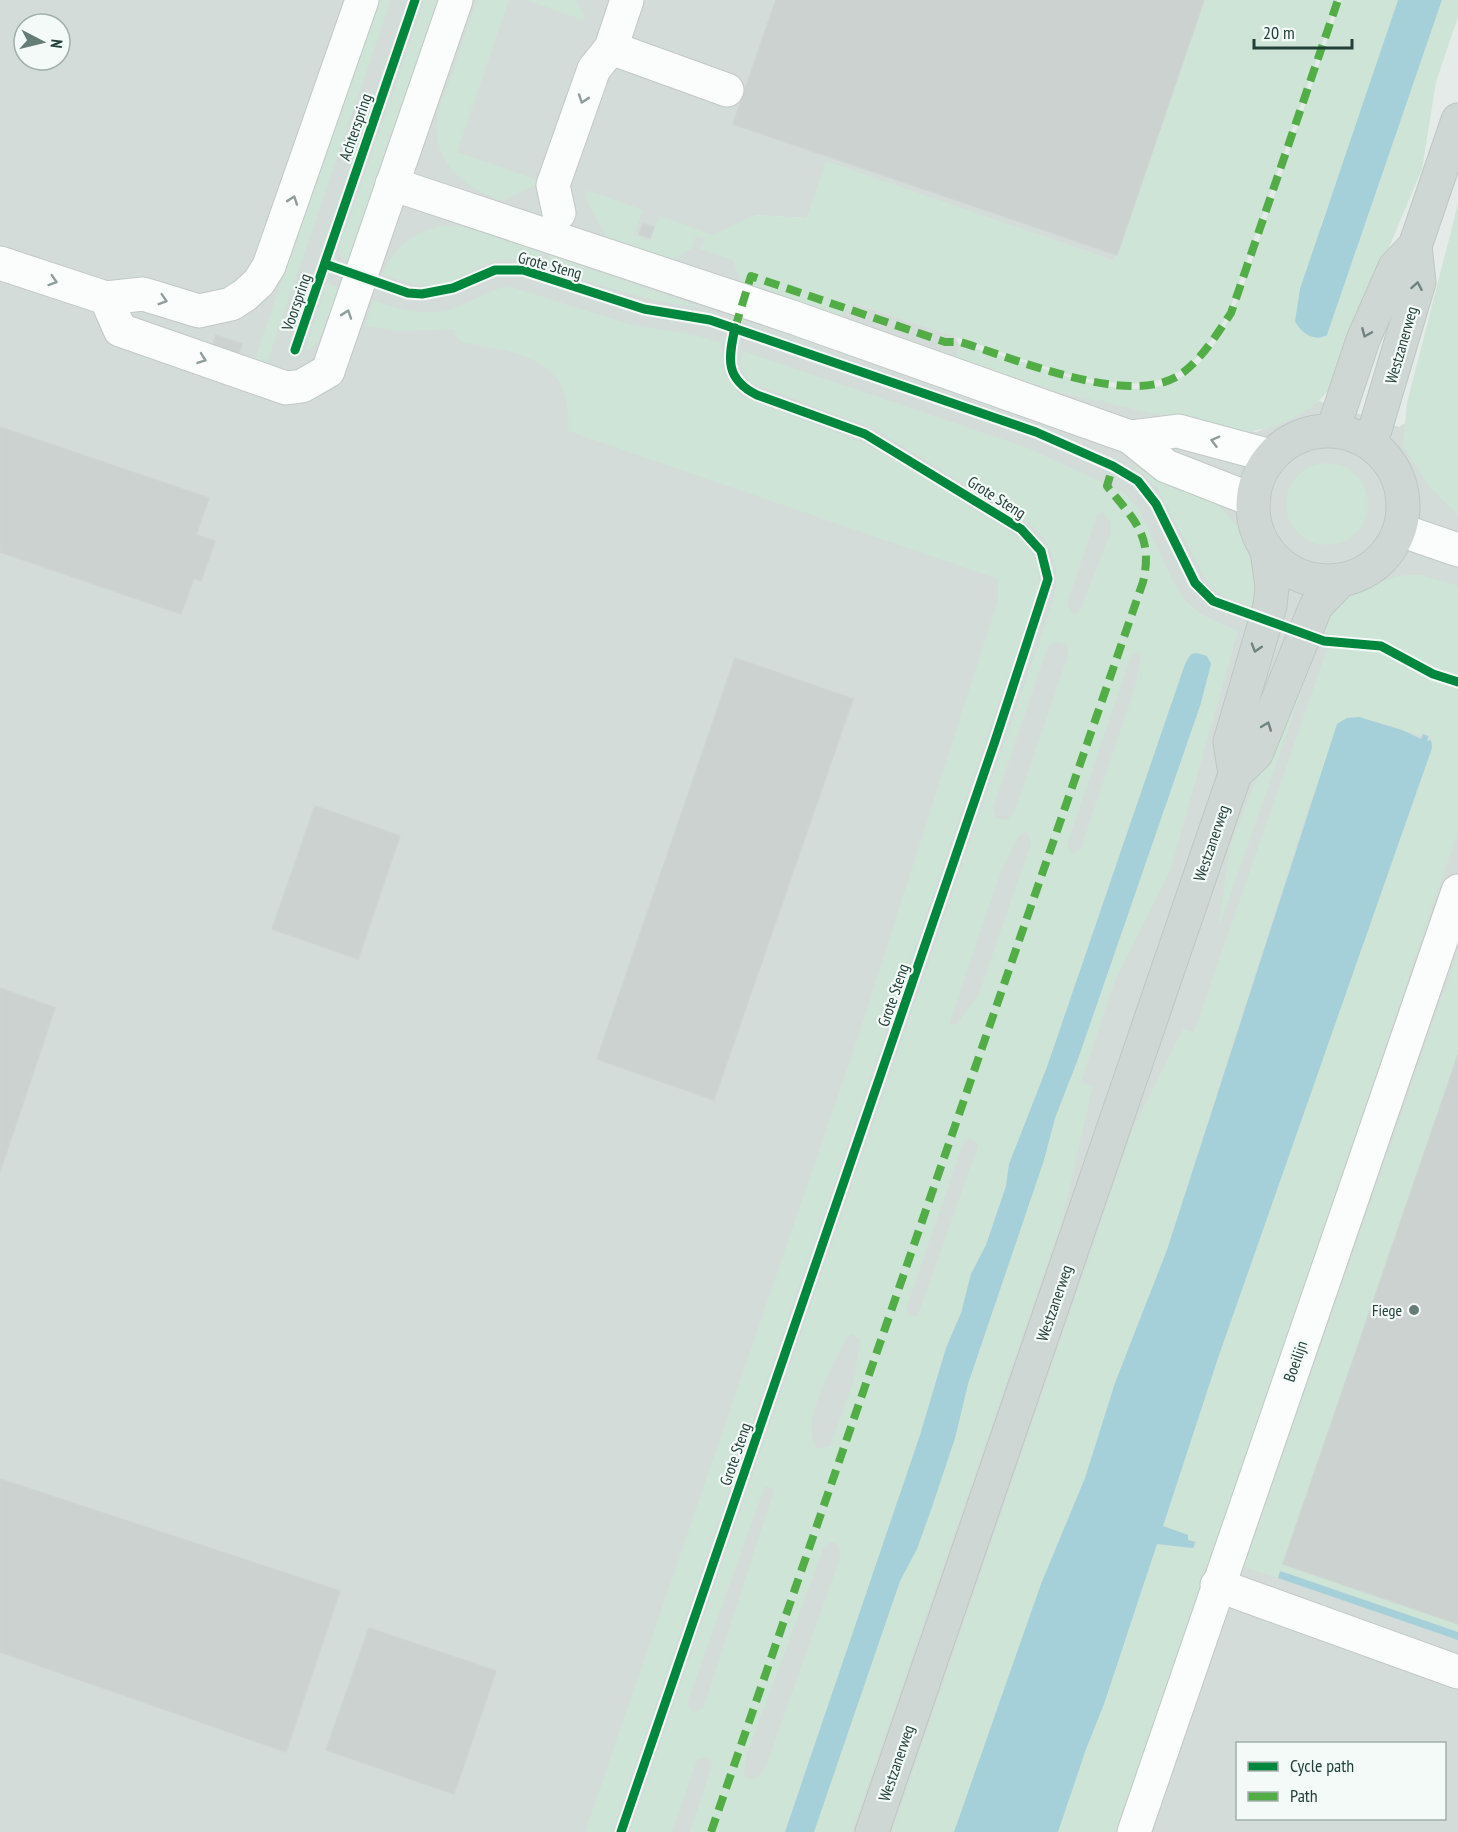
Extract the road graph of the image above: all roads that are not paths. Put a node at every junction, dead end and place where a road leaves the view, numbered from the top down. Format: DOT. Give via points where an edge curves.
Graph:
graph roads {
  1 [pos="362,0"];
  2 [pos="456,0"];
  3 [pos="627,0"];
  4 [pos="611,48"];
  5 [pos="727,90"];
  6 [pos="1458,120"];
  7 [pos="392,184"];
  8 [pos="555,225"];
  9 [pos="1415,246"];
  10 [pos="0,263"];
  11 [pos="106,298"];
  12 [pos="1333,430"];
  13 [pos="1130,437"];
  14 [pos="1371,443"];
  15 [pos="1271,456"];
  16 [pos="1253,500"];
  17 [pos="1400,530"];
  18 [pos="1268,550"];
  19 [pos="1458,550"];
  20 [pos="1341,580"];
  21 [pos="1235,774"];
  22 [pos="1458,891"];
  23 [pos="1217,1585"];
  24 [pos="1458,1672"];
  25 [pos="872,1832"];
  26 [pos="1134,1832"];
  11 -- 1 [label="street, one-way" via="143,294 199,311 231,304 259,282 269,266"];
  2 -- 7 [label="street"];
  3 -- 4 [label="street"];
  4 -- 5 [label="street"];
  4 -- 8 [label="street, one-way" via="594,69 553,185"];
  6 -- 9 [label="main road, Westzanerweg"];
  7 -- 8 [label="street, Grote Steng"];
  11 -- 7 [label="street, one-way" via="120,330 286,388 302,386 328,371"];
  8 -- 13 [label="street, Grote Steng" via="792,317"];
  9 -- 12 [label="main road, Westzanerweg, one-way" via="1395,267 1363,340"];
  14 -- 9 [label="main road, Westzanerweg, one-way" via="1419,282"];
  10 -- 11 [label="street, one-way"];
  12 -- 14 [label="main road"];
  12 -- 15 [label="main road" via="1299,435"];
  15 -- 13 [label="street, Grote Steng, one-way" via="1178,431"];
  13 -- 16 [label="street, Grote Steng" via="1166,466"];
  14 -- 17 [label="main road" via="1397,473 1404,511"];
  15 -- 16 [label="main road" via="1262,469"];
  16 -- 18 [label="main road" via="1258,535"];
  17 -- 19 [label="street"];
  17 -- 20 [label="main road" via="1391,549 1377,564 1360,575"];
  18 -- 20 [label="main road" via="1281,564 1305,578"];
  18 -- 21 [label="main road, Westzanerweg, one-way" via="1270,606 1230,742"];
  21 -- 20 [label="main road, Westzanerweg, one-way" via="1256,754 1316,606"];
  21 -- 25 [label="main road, Westzanerweg"];
  22 -- 23 [label="street, Boeilijn"];
  23 -- 24 [label="street"];
  23 -- 26 [label="street, Boeilijn"];
}
